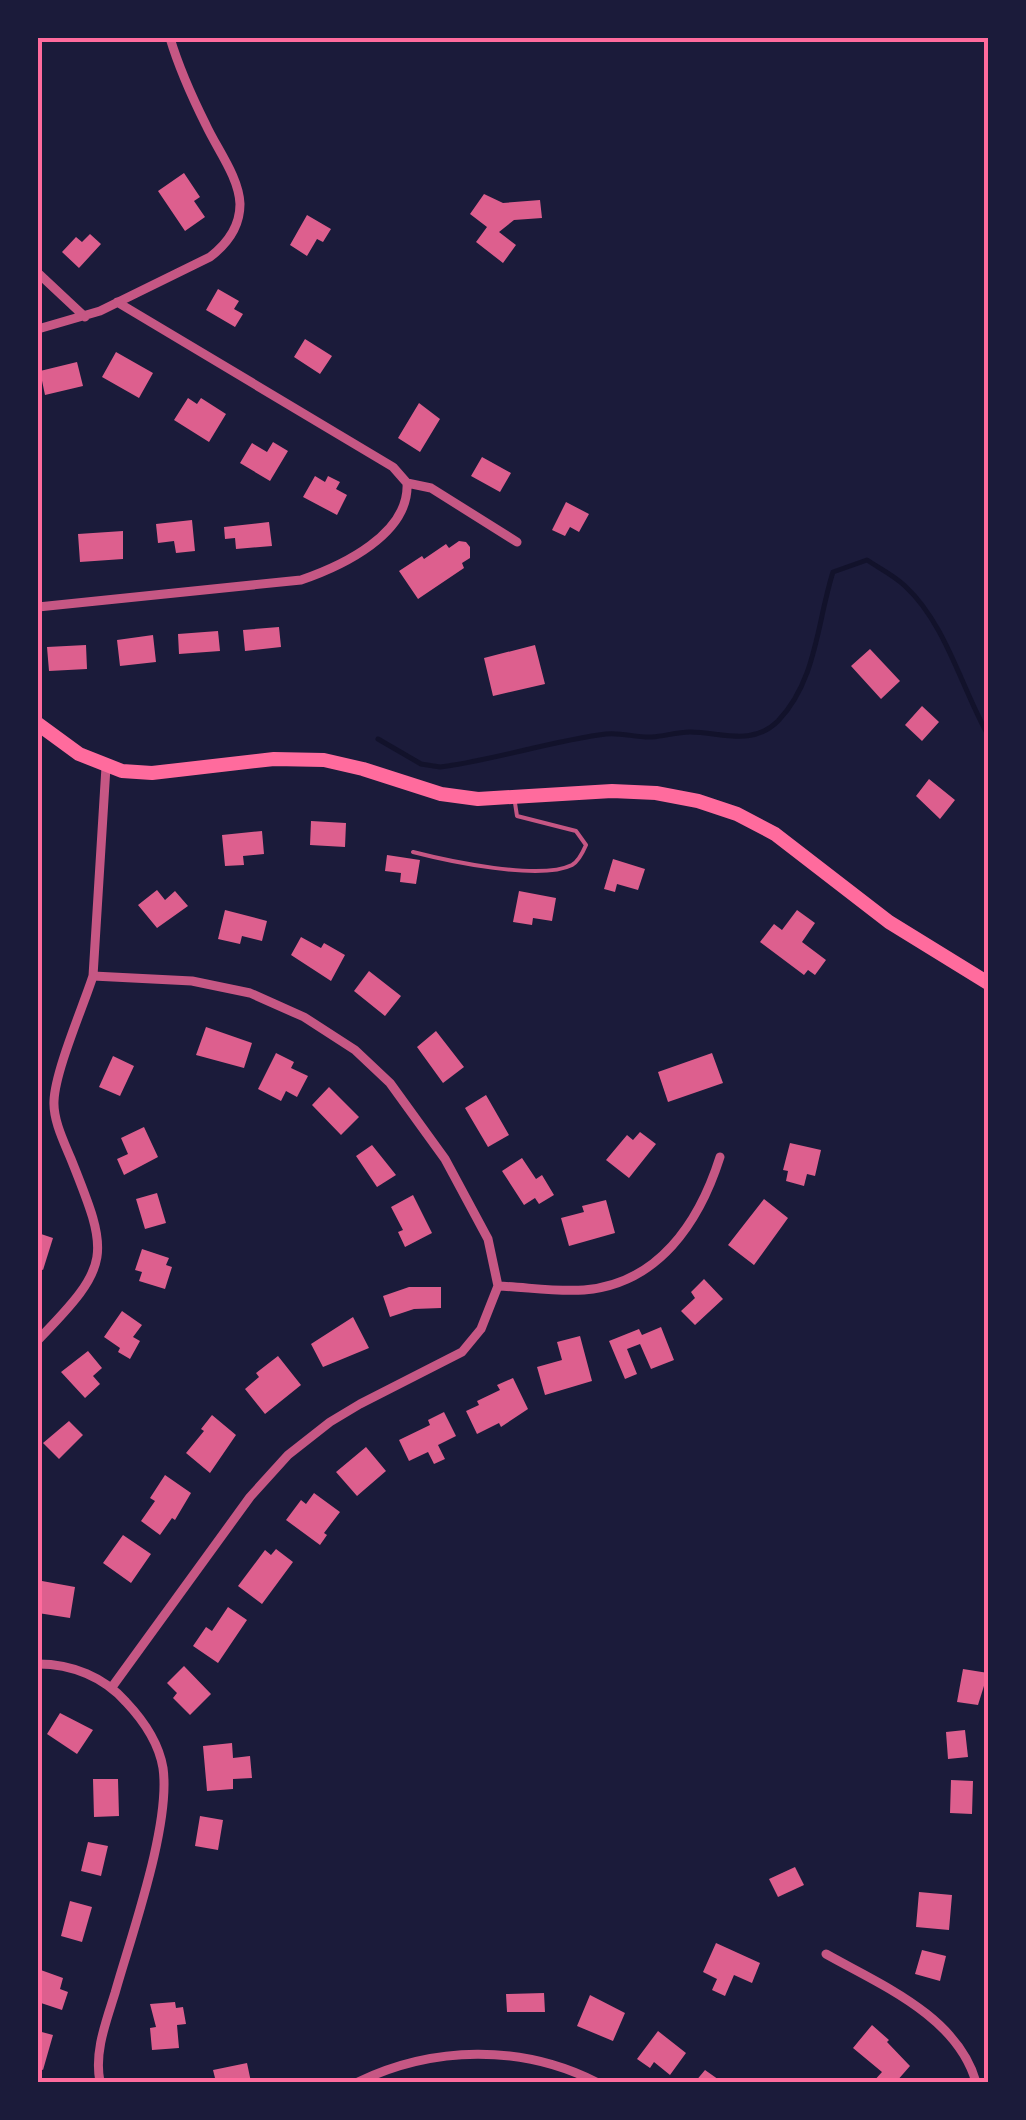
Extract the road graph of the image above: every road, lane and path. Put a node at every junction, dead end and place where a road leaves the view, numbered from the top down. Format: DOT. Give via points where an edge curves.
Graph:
graph roads {
  1 [pos="170,38"];
  2 [pos="38,273"];
  3 [pos="118,302"];
  4 [pos="85,317"];
  5 [pos="38,329"];
  6 [pos="407,483"];
  7 [pos="517,542"];
  8 [pos="38,607"];
  9 [pos="38,724"];
  10 [pos="106,768"];
  11 [pos="514,798"];
  12 [pos="413,852"];
  13 [pos="93,976"];
  14 [pos="988,983"];
  15 [pos="720,1157"];
  16 [pos="498,1286"];
  17 [pos="38,1340"];
  18 [pos="38,1664"];
  19 [pos="112,1687"];
  20 [pos="826,1954"];
  21 [pos="572,2071"];
  22 [pos="100,2082"];
  23 [pos="358,2082"];
  24 [pos="567,2082"];
  25 [pos="596,2082"];
  26 [pos="976,2082"];
  1 -- 3 [label="street" via="236,186 239,217 219,250"];
  2 -- 4 [label="street"];
  3 -- 4 [label="street"];
  3 -- 6 [label="street" via="393,468"];
  4 -- 5 [label="street"];
  6 -- 7 [label="street" via="431,488"];
  6 -- 8 [label="street" via="403,512 388,531 301,580"];
  9 -- 10 [label="main road"];
  10 -- 11 [label="main road" via="152,773 324,760 441,794"];
  10 -- 13 [label="street"];
  11 -- 12 [label="lane" via="517,816 582,835 586,845 572,864 507,870"];
  11 -- 14 [label="main road" via="635,792 736,814 775,834 910,937"];
  13 -- 16 [label="street" via="192,981 250,993 304,1016 355,1050 390,1084 445,1159 488,1239"];
  13 -- 17 [label="street" via="54,1100 94,1215 98,1256 84,1291"];
  15 -- 16 [label="street" via="693,1218 650,1267 584,1290"];
  16 -- 19 [label="street" via="481,1328 462,1352 360,1404 288,1455"];
  18 -- 19 [label="street" via="79,1671"];
  19 -- 22 [label="street" via="156,1746 164,1792 104,2027"];
  20 -- 26 [label="street" via="912,2003 947,2033"];
  21 -- 23 [label="street" via="519,2056 476,2054 425,2058"];
  21 -- 24 [label="street"];
  21 -- 25 [label="street"];
}
